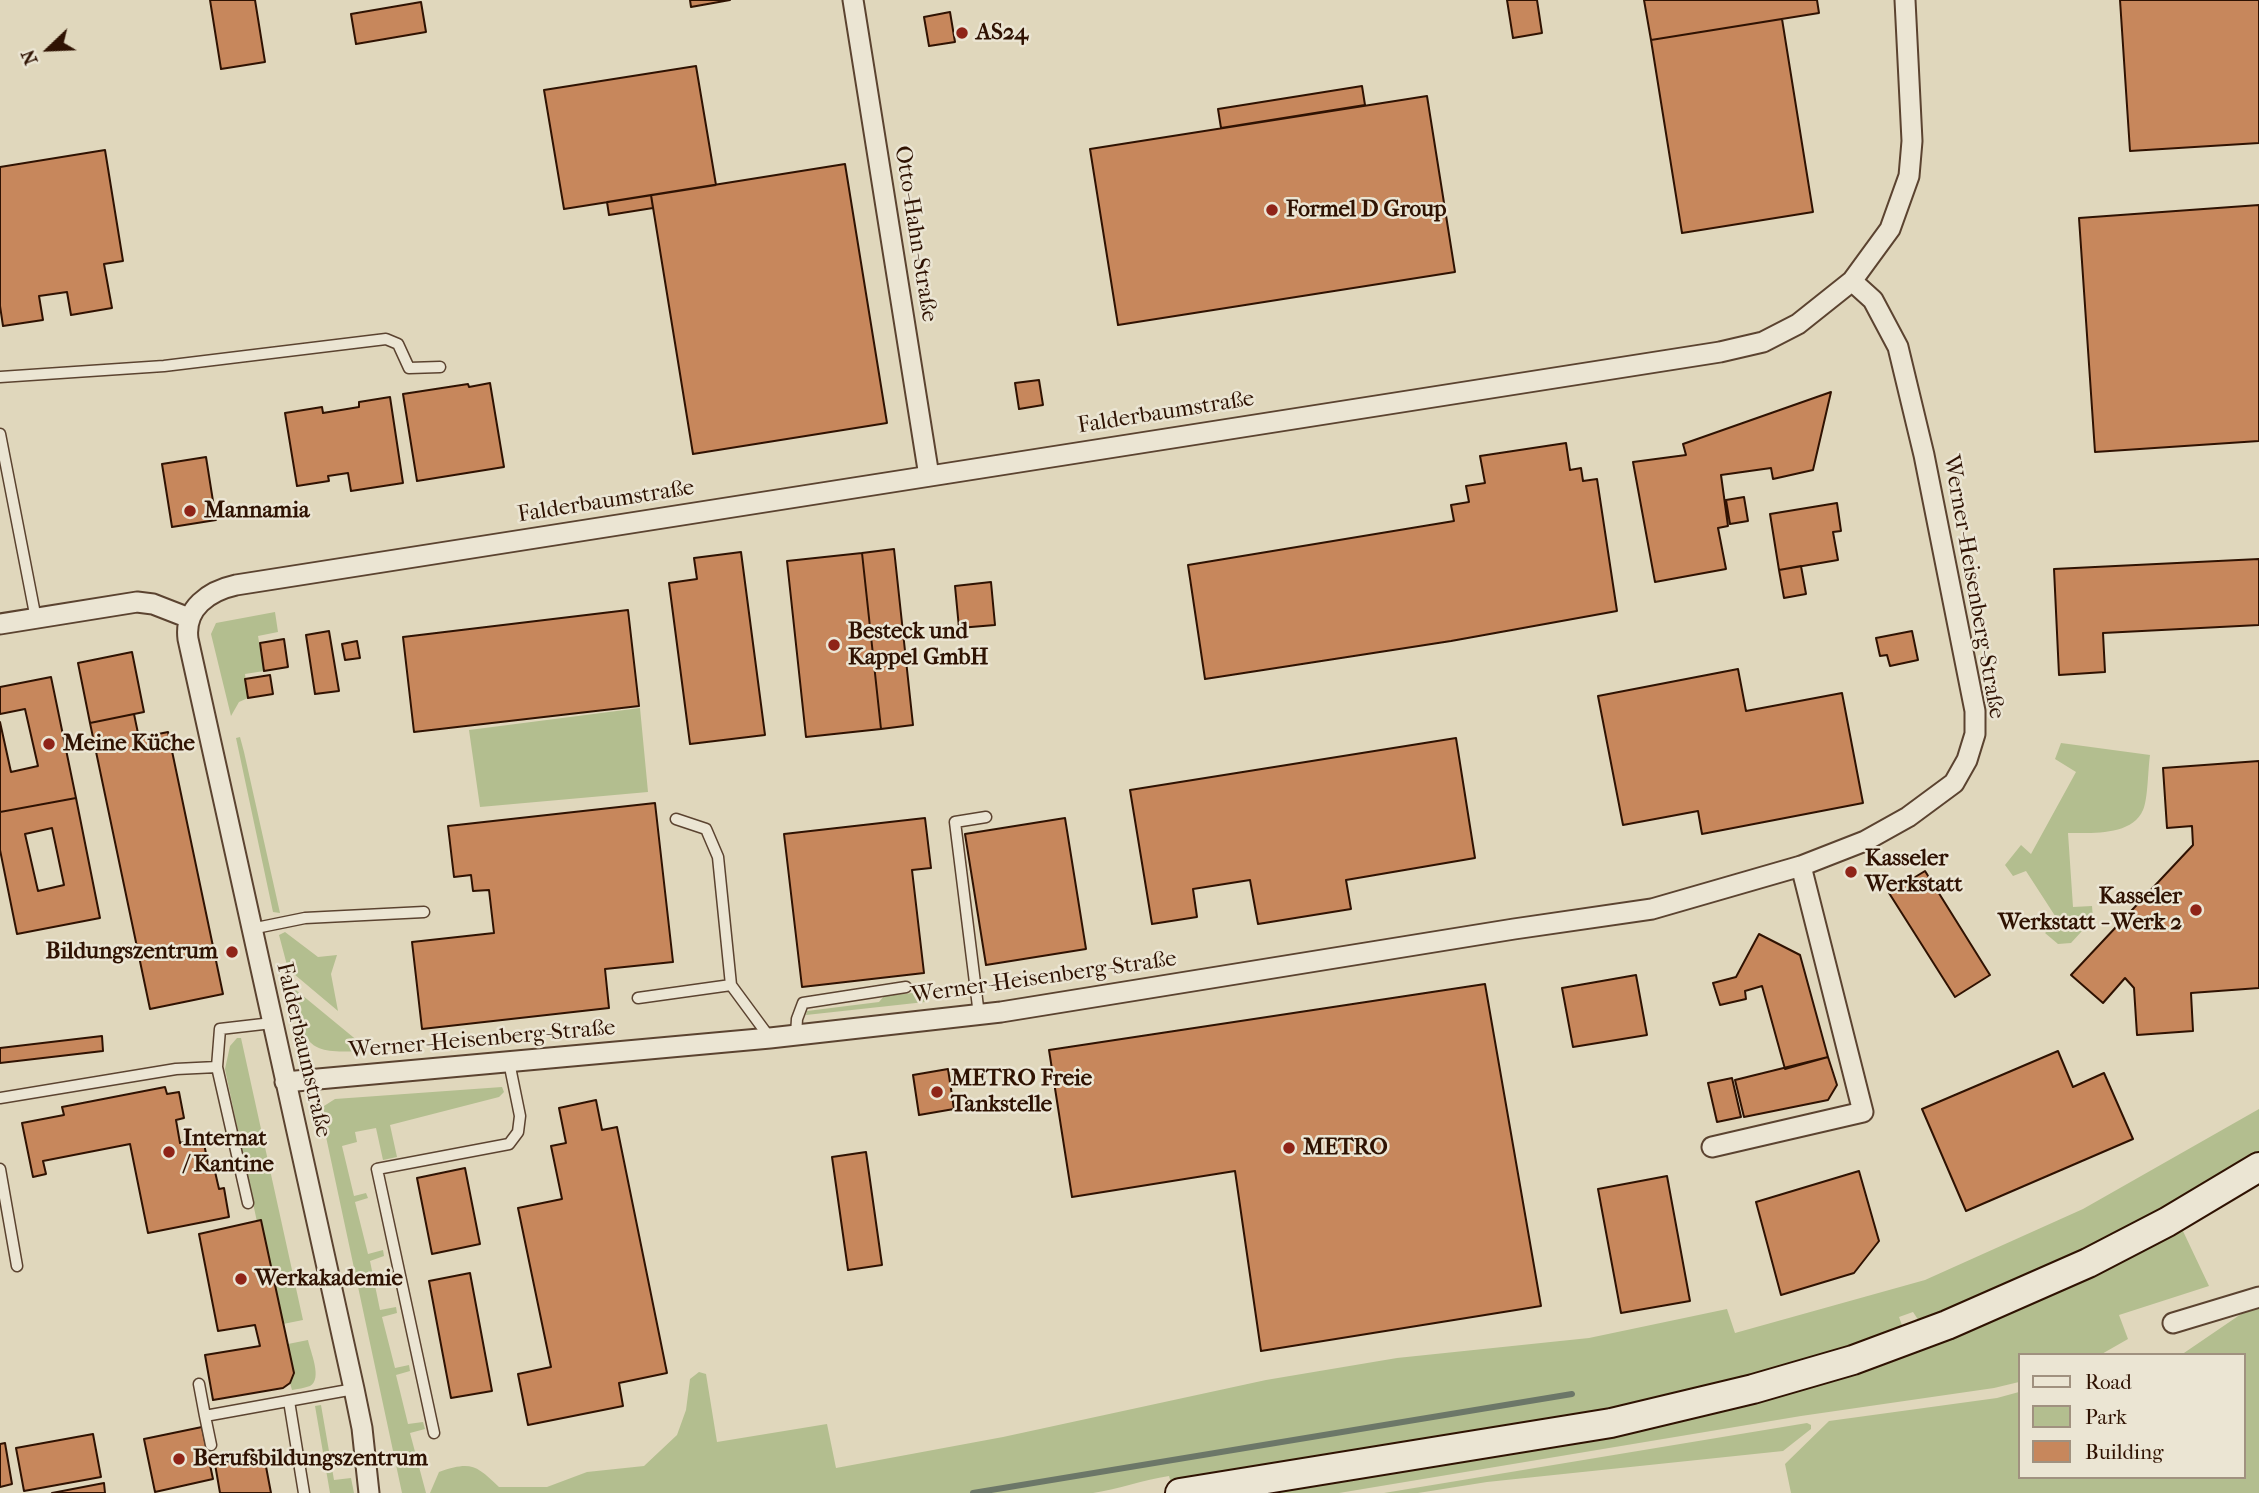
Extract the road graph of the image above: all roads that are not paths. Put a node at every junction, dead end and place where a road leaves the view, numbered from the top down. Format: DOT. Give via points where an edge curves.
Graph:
graph roads {
  1 [pos="853,0"];
  2 [pos="1905,0"];
  3 [pos="1852,281"];
  4 [pos="440,367"];
  5 [pos="0,377"];
  6 [pos="0,434"];
  7 [pos="929,476"];
  8 [pos="36,618"];
  9 [pos="189,618"];
  10 [pos="0,624"];
  11 [pos="986,817"];
  12 [pos="676,819"];
  13 [pos="1801,866"];
  14 [pos="424,912"];
  15 [pos="251,929"];
  16 [pos="731,985"];
  17 [pos="906,987"];
  18 [pos="638,998"];
  19 [pos="978,1015"];
  20 [pos="272,1023"];
  21 [pos="796,1035"];
  22 [pos="770,1038"];
  23 [pos="509,1062"];
  24 [pos="217,1067"];
  25 [pos="285,1082"];
  26 [pos="0,1099"];
  27 [pos="1712,1147"];
  28 [pos="2259,1167"];
  29 [pos="0,1169"];
  30 [pos="248,1203"];
  31 [pos="17,1266"];
  32 [pos="2259,1297"];
  33 [pos="2173,1323"];
  34 [pos="199,1384"];
  35 [pos="354,1388"];
  36 [pos="289,1401"];
  37 [pos="205,1416"];
  38 [pos="362,1428"];
  39 [pos="434,1433"];
  40 [pos="211,1445"];
  41 [pos="304,1493"];
  42 [pos="369,1493"];
  43 [pos="380,1493"];
  44 [pos="1180,1493"];
  1 -- 7 [label="street, Otto-Hahn-Straße"];
  2 -- 3 [label="street, Falderbaumstraße" via="1912,141 1909,176 1890,229"];
  3 -- 7 [label="street, Falderbaumstraße" via="1798,324 1763,342 1720,352"];
  3 -- 13 [label="street, Werner-Heisenberg-Straße" via="1873,300 1898,347 1975,711 1975,734 1954,783 1865,841"];
  4 -- 5 [label="lane" via="409,368 398,344 386,339 164,366"];
  6 -- 8 [label="lane"];
  7 -- 9 [label="street, Falderbaumstraße" via="236,585 206,597"];
  8 -- 9 [label="street" via="143,602"];
  8 -- 10 [label="street"];
  9 -- 15 [label="street, Falderbaumstraße" via="188,639"];
  11 -- 19 [label="lane" via="955,822"];
  12 -- 16 [label="lane" via="706,829 718,857"];
  13 -- 19 [label="street, Werner-Heisenberg-Straße" via="1652,909"];
  13 -- 27 [label="street" via="1863,1112"];
  14 -- 15 [label="lane" via="305,918"];
  15 -- 20 [label="street, Falderbaumstraße"];
  16 -- 18 [label="lane"];
  16 -- 22 [label="lane"];
  17 -- 21 [label="lane" via="803,1003"];
  19 -- 21 [label="street, Werner-Heisenberg-Straße"];
  20 -- 24 [label="lane" via="220,1029"];
  20 -- 25 [label="street, Falderbaumstraße"];
  21 -- 22 [label="street, Werner-Heisenberg-Straße"];
  22 -- 23 [label="street, Werner-Heisenberg-Straße"];
  23 -- 25 [label="street, Werner-Heisenberg-Straße"];
  23 -- 39 [label="lane" via="520,1116 519,1132 509,1144 377,1169"];
  24 -- 26 [label="lane" via="176,1069"];
  24 -- 30 [label="lane"];
  25 -- 35 [label="street, Falderbaumstraße"];
  28 -- 44 [label="main road" via="2088,1263 1853,1360 1611,1423"];
  29 -- 31 [label="lane"];
  32 -- 33 [label="street"];
  34 -- 37 [label="lane"];
  35 -- 36 [label="lane"];
  35 -- 38 [label="street, Falderbaumstraße"];
  36 -- 37 [label="lane"];
  36 -- 41 [label="lane"];
  37 -- 40 [label="lane"];
  38 -- 42 [label="street, Falderbaumstraße"];
  38 -- 43 [label="street"];
}
